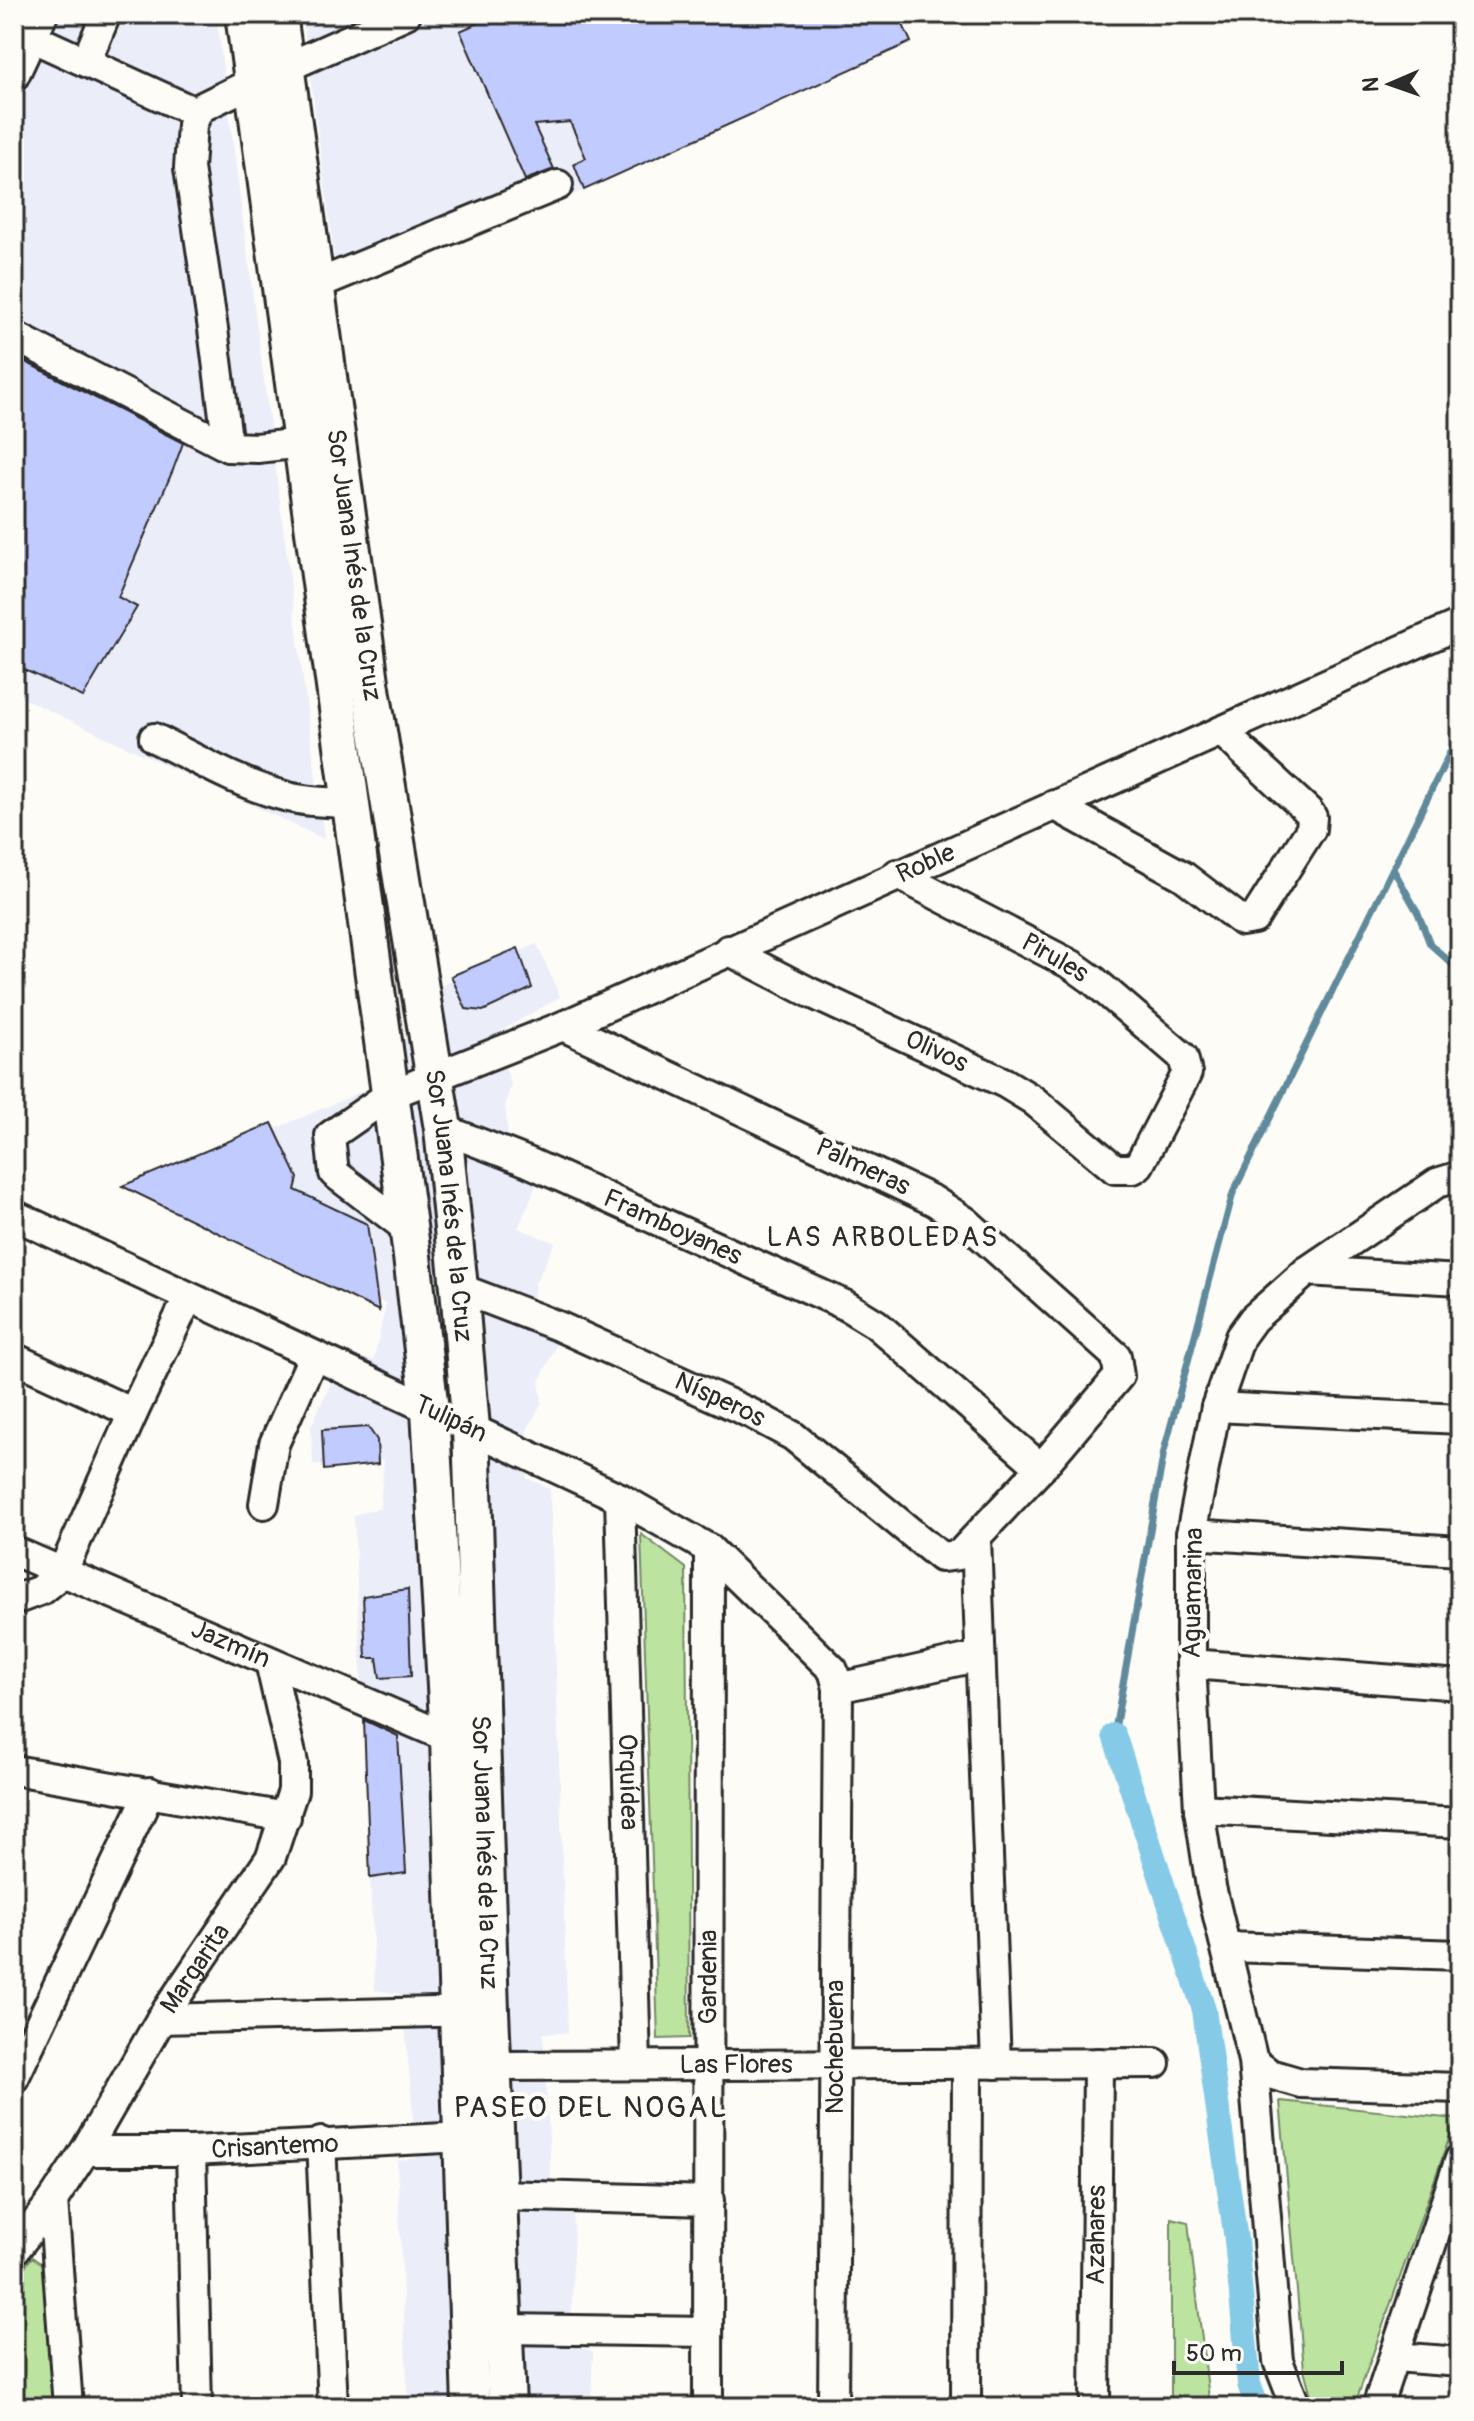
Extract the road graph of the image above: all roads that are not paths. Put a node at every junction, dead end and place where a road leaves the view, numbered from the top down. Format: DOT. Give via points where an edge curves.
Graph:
graph roads {
  1 [pos="106,14"];
  2 [pos="244,14"];
  3 [pos="278,14"];
  4 [pos="406,14"];
  5 [pos="38,26"];
  6 [pos="86,62"];
  7 [pos="285,68"];
  8 [pos="14,76"];
  9 [pos="253,82"];
  10 [pos="197,113"];
  11 [pos="558,185"];
  12 [pos="298,287"];
  13 [pos="14,336"];
  14 [pos="302,443"];
  15 [pos="228,447"];
  16 [pos="1460,624"];
  17 [pos="1221,731"];
  18 [pos="154,738"];
  19 [pos="350,803"];
  20 [pos="1054,805"];
  21 [pos="897,874"];
  22 [pos="728,950"];
  23 [pos="563,1026"];
  24 [pos="434,1078"];
  25 [pos="389,1095"];
  26 [pos="443,1129"];
  27 [pos="1133,1169"];
  28 [pos="1455,1176"];
  29 [pos="14,1215"];
  30 [pos="409,1230"];
  31 [pos="1307,1271"];
  32 [pos="1460,1280"];
  33 [pos="459,1288"];
  34 [pos="188,1298"];
  35 [pos="313,1357"];
  36 [pos="14,1358"];
  37 [pos="1216,1407"];
  38 [pos="430,1410"];
  39 [pos="133,1413"];
  40 [pos="1460,1419"];
  41 [pos="471,1428"];
  42 [pos="1041,1468"];
  43 [pos="620,1498"];
  44 [pos="264,1504"];
  45 [pos="1191,1534"];
  46 [pos="976,1538"];
  47 [pos="709,1549"];
  48 [pos="14,1551"];
  49 [pos="1460,1551"];
  50 [pos="62,1573"];
  51 [pos="14,1600"];
  52 [pos="459,1610"];
  53 [pos="980,1656"];
  54 [pos="270,1662"];
  55 [pos="1191,1664"];
  56 [pos="1460,1685"];
  57 [pos="838,1688"];
  58 [pos="449,1738"];
  59 [pos="14,1770"];
  60 [pos="150,1792"];
  61 [pos="1199,1809"];
  62 [pos="286,1817"];
  63 [pos="1460,1823"];
  64 [pos="1227,1947"];
  65 [pos="1460,1955"];
  66 [pos="474,2011"];
  67 [pos="161,2019"];
  68 [pos="1253,2061"];
  69 [pos="1098,2063"];
  70 [pos="1155,2063"];
  71 [pos="835,2064"];
  72 [pos="967,2064"];
  73 [pos="996,2064"];
  74 [pos="636,2065"];
  75 [pos="710,2065"];
  76 [pos="476,2066"];
  77 [pos="14,2078"];
  78 [pos="1460,2088"];
  79 [pos="464,2137"];
  80 [pos="321,2142"];
  81 [pos="85,2151"];
  82 [pos="191,2151"];
  83 [pos="1460,2159"];
  84 [pos="497,2195"];
  85 [pos="53,2200"];
  86 [pos="709,2201"];
  87 [pos="1449,2224"];
  88 [pos="14,2251"];
  89 [pos="505,2329"];
  90 [pos="708,2332"];
  91 [pos="1395,2357"];
  92 [pos="1460,2362"];
  93 [pos="68,2407"];
  94 [pos="197,2407"];
  95 [pos="333,2407"];
  96 [pos="471,2407"];
  97 [pos="507,2407"];
  98 [pos="708,2407"];
  99 [pos="833,2407"];
  100 [pos="966,2407"];
  101 [pos="1095,2407"];
  102 [pos="1296,2407"];
  103 [pos="1377,2407"];
  1 -- 6 [label="street"];
  2 -- 9 [label="main road, Sor Juana Inés de la Cruz"];
  3 -- 7 [label="main road, Sor Juana Inés de la Cruz"];
  4 -- 7 [label="street"];
  5 -- 6 [label="street"];
  5 -- 8 [label="street"];
  6 -- 10 [label="street"];
  7 -- 12 [label="main road, Sor Juana Inés de la Cruz"];
  9 -- 10 [label="street"];
  9 -- 12 [label="main road, Sor Juana Inés de la Cruz"];
  10 -- 15 [label="street" via="189,168"];
  11 -- 12 [label="street"];
  12 -- 14 [label="main road, Sor Juana Inés de la Cruz"];
  12 -- 24 [label="main road, Sor Juana Inés de la Cruz"];
  13 -- 15 [label="street"];
  14 -- 15 [label="street"];
  14 -- 19 [label="main road, Sor Juana Inés de la Cruz"];
  16 -- 17 [label="street, Roble"];
  17 -- 20 [label="street, Roble"];
  17 -- 20 [label="street" via="1312,817 1311,829 1250,921 1242,921 1155,858"];
  18 -- 19 [label="street" via="281,795"];
  19 -- 25 [label="main road, Sor Juana Inés de la Cruz"];
  20 -- 21 [label="street, Roble"];
  21 -- 22 [label="street, Roble"];
  21 -- 27 [label="street, Pirules" via="1072,965 1183,1057 1187,1073"];
  22 -- 23 [label="street, Roble"];
  22 -- 27 [label="street, Olivos" via="1005,1083 1115,1169"];
  23 -- 24 [label="street, Roble"];
  23 -- 42 [label="street, Palmeras" via="934,1201 965,1221 1116,1356 1119,1376"];
  24 -- 25 [label="street, Roble"];
  24 -- 26 [label="main road, Sor Juana Inés de la Cruz"];
  25 -- 30 [label="main road, Sor Juana Inés de la Cruz"];
  25 -- 30 [label="street, Roble" via="330,1136 334,1173"];
  26 -- 33 [label="main road, Sor Juana Inés de la Cruz"];
  26 -- 42 [label="street, Framboyanes" via="845,1305 876,1324"];
  28 -- 31 [label="street, Aguamarina"];
  29 -- 34 [label="street, Tulipán"];
  30 -- 38 [label="main road, Sor Juana Inés de la Cruz"];
  31 -- 32 [label="street"];
  31 -- 37 [label="street, Aguamarina" via="1240,1337"];
  33 -- 41 [label="main road, Sor Juana Inés de la Cruz"];
  33 -- 46 [label="street, Nísperos" via="558,1326 793,1436 941,1557 959,1555"];
  34 -- 35 [label="street, Tulipán"];
  34 -- 39 [label="street"];
  35 -- 38 [label="street, Tulipán"];
  35 -- 44 [label="street" via="274,1444"];
  36 -- 39 [label="street"];
  37 -- 40 [label="street"];
  37 -- 45 [label="street, Aguamarina"];
  38 -- 41 [label="street, Tulipán"];
  38 -- 52 [label="main road, Sor Juana Inés de la Cruz"];
  39 -- 50 [label="street"];
  41 -- 43 [label="street, Tulipán"];
  41 -- 52 [label="main road, Sor Juana Inés de la Cruz"];
  42 -- 46 [label="street"];
  43 -- 47 [label="street, Tulipán"];
  43 -- 74 [label="street, Orquídea"];
  45 -- 49 [label="street"];
  45 -- 55 [label="street, Aguamarina"];
  46 -- 53 [label="street"];
  47 -- 57 [label="street, Tulipán" via="828,1662"];
  47 -- 75 [label="street, Gardenia"];
  48 -- 50 [label="street, Jazmín"];
  50 -- 51 [label="street" via="41,1590"];
  50 -- 54 [label="street, Jazmín"];
  52 -- 58 [label="main road, Sor Juana Inés de la Cruz"];
  52 -- 66 [label="main road, Sor Juana Inés de la Cruz"];
  53 -- 57 [label="street"];
  53 -- 73 [label="street"];
  54 -- 58 [label="street, Jazmín"];
  54 -- 62 [label="street, Margarita" via="293,1763"];
  55 -- 56 [label="street"];
  55 -- 61 [label="street, Aguamarina"];
  57 -- 71 [label="street, Nochebuena"];
  58 -- 66 [label="main road, Sor Juana Inés de la Cruz"];
  59 -- 60 [label="street"];
  60 -- 62 [label="street"];
  60 -- 77 [label="street"];
  61 -- 63 [label="street"];
  61 -- 64 [label="street, Aguamarina"];
  62 -- 67 [label="street, Margarita" via="271,1857"];
  64 -- 65 [label="street"];
  64 -- 68 [label="street, Aguamarina"];
  66 -- 67 [label="street"];
  66 -- 76 [label="main road, Sor Juana Inés de la Cruz"];
  67 -- 81 [label="street, Margarita"];
  68 -- 78 [label="street" via="1270,2074 1301,2083"];
  68 -- 102 [label="street, Aguamarina" via="1278,2361"];
  69 -- 70 [label="street, Las Flores"];
  69 -- 73 [label="street, Las Flores"];
  69 -- 101 [label="street, Azahares"];
  71 -- 72 [label="street, Las Flores"];
  71 -- 75 [label="street, Las Flores"];
  71 -- 99 [label="street, Nochebuena"];
  72 -- 73 [label="street, Las Flores"];
  72 -- 100 [label="street"];
  74 -- 75 [label="street, Las Flores"];
  74 -- 76 [label="street, Las Flores"];
  75 -- 86 [label="street, Gardenia"];
  76 -- 79 [label="main road, Sor Juana Inés de la Cruz"];
  76 -- 84 [label="main road, Sor Juana Inés de la Cruz"];
  79 -- 80 [label="street, Crisantemo"];
  79 -- 96 [label="main road, Sor Juana Inés de la Cruz"];
  80 -- 82 [label="street, Crisantemo"];
  80 -- 95 [label="street"];
  81 -- 82 [label="street, Crisantemo"];
  81 -- 85 [label="street, Margarita"];
  82 -- 94 [label="street"];
  83 -- 87 [label="street"];
  84 -- 86 [label="street"];
  84 -- 89 [label="main road, Sor Juana Inés de la Cruz"];
  85 -- 88 [label="street, Margarita"];
  85 -- 93 [label="street"];
  86 -- 90 [label="street, Gardenia"];
  87 -- 91 [label="street"];
  89 -- 90 [label="street"];
  89 -- 97 [label="main road, Sor Juana Inés de la Cruz"];
  90 -- 98 [label="street, Gardenia"];
  91 -- 92 [label="street"];
  91 -- 103 [label="street"];
}
